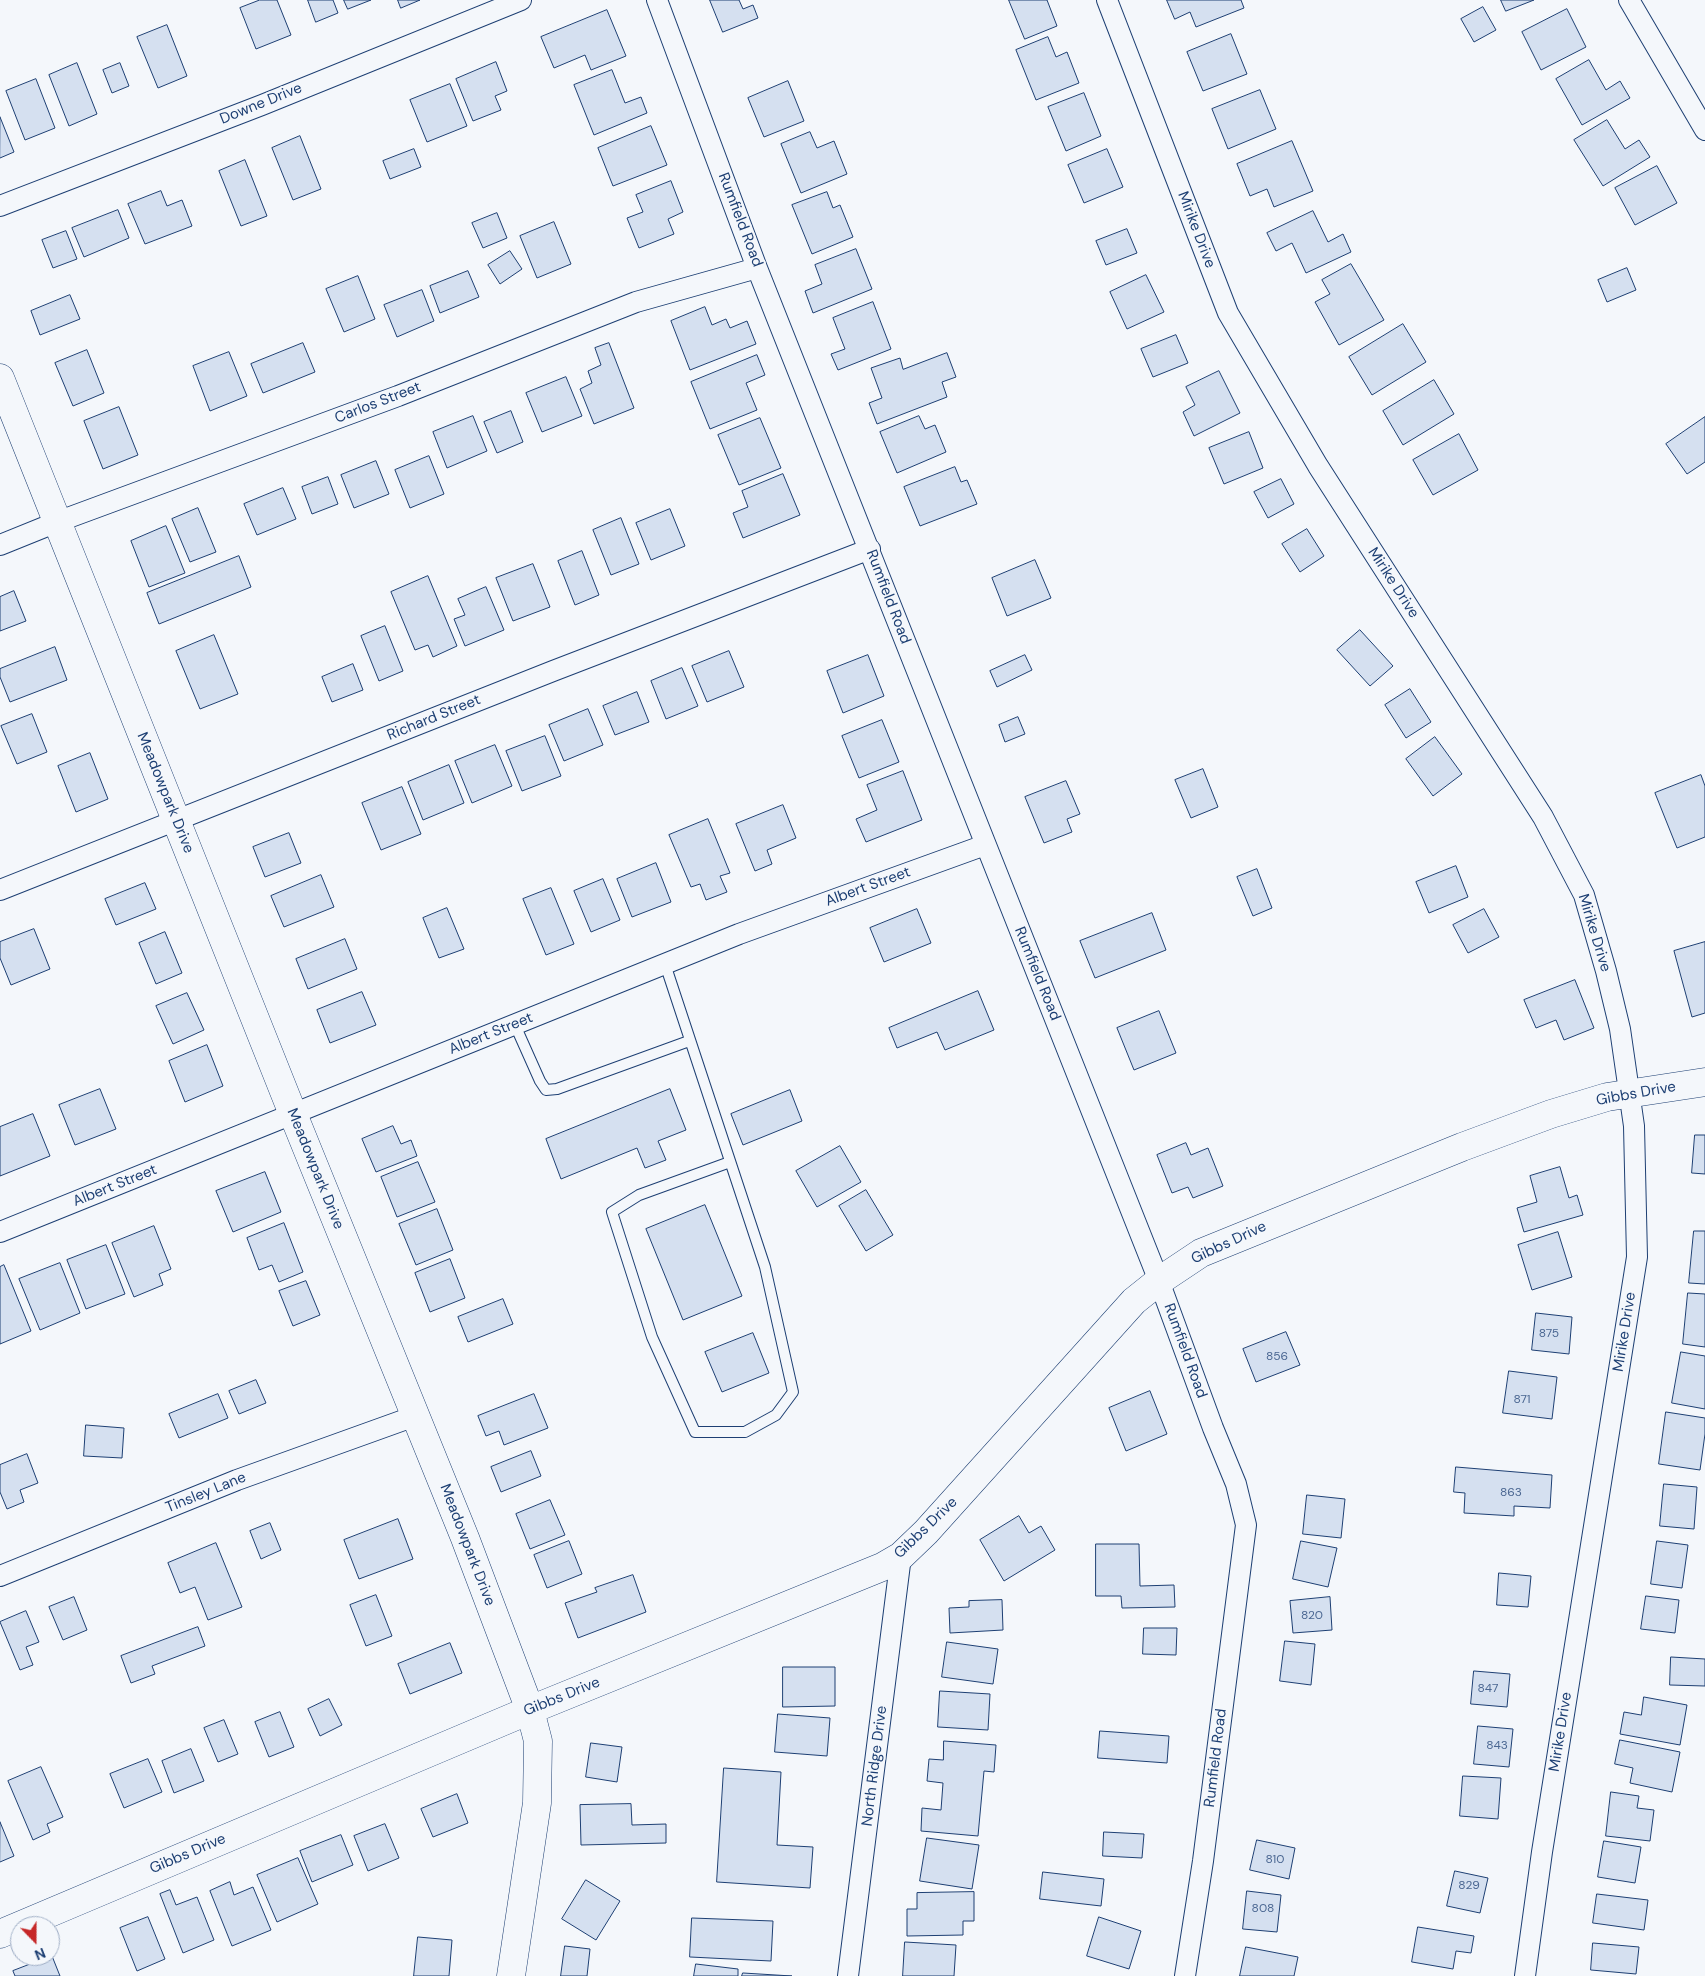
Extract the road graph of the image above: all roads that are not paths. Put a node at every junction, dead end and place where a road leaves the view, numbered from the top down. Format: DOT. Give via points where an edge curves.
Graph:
graph roads {
  1 [pos="521,0"];
  2 [pos="657,0"];
  3 [pos="1108,0"];
  4 [pos="1629,0"];
  5 [pos="1705,130"];
  6 [pos="0,206"];
  7 [pos="758,268"];
  8 [pos="0,378"];
  9 [pos="57,522"];
  10 [pos="0,545"];
  11 [pos="870,549"];
  12 [pos="176,820"];
  13 [pos="985,845"];
  14 [pos="0,890"];
  15 [pos="665,964"];
  16 [pos="515,1024"];
  17 [pos="689,1041"];
  18 [pos="1705,1082"];
  19 [pos="1629,1093"];
  20 [pos="293,1114"];
  21 [pos="730,1162"];
  22 [pos="0,1232"];
  23 [pos="1159,1281"];
  24 [pos="415,1416"];
  25 [pos="901,1556"];
  26 [pos="0,1576"];
  27 [pos="530,1710"];
  28 [pos="0,1934"];
  29 [pos="510,1976"];
  30 [pos="848,1976"];
  31 [pos="1185,1976"];
  32 [pos="1524,1976"];
  1 -- 6 [label="street, Downe Drive"];
  2 -- 7 [label="street, Rumfield Road"];
  3 -- 19 [label="street, Mirike Drive" via="1228,313 1318,466 1543,817 1584,895 1609,980"];
  4 -- 5 [label="street"];
  7 -- 9 [label="street, Carlos Street" via="636,302 398,396"];
  7 -- 11 [label="street, Rumfield Road"];
  8 -- 9 [label="street, Meadowpark Drive"];
  9 -- 10 [label="street, Carlos Street"];
  9 -- 12 [label="street, Meadowpark Drive"];
  11 -- 12 [label="street, Richard Street"];
  11 -- 13 [label="street, Rumfield Road"];
  12 -- 14 [label="street, Richard Street"];
  12 -- 20 [label="street, Meadowpark Drive"];
  13 -- 15 [label="street, Albert Street"];
  13 -- 23 [label="street, Rumfield Road"];
  15 -- 16 [label="street, Albert Street"];
  15 -- 17 [label="lane"];
  16 -- 17 [label="lane" via="546,1090 557,1089"];
  16 -- 20 [label="street, Albert Street"];
  17 -- 21 [label="lane"];
  18 -- 19 [label="street, Gibbs Drive"];
  19 -- 23 [label="street, Gibbs Drive" via="1607,1096 1551,1114 1254,1230 1201,1253"];
  19 -- 32 [label="street, Mirike Drive" via="1634,1126 1637,1257"];
  20 -- 22 [label="street, Albert Street"];
  20 -- 24 [label="street, Meadowpark Drive"];
  21 -- 21 [label="lane" via="765,1267 793,1392 776,1415 745,1432 695,1432 652,1337 612,1212 639,1195"];
  23 -- 25 [label="street, Gibbs Drive" via="1134,1301"];
  23 -- 31 [label="street, Rumfield Road" via="1236,1484 1246,1526"];
  24 -- 26 [label="street, Tinsley Lane" via="237,1480"];
  24 -- 27 [label="street, Meadowpark Drive"];
  25 -- 27 [label="street, Gibbs Drive" via="882,1567"];
  25 -- 30 [label="street, North Ridge Drive"];
  27 -- 28 [label="street, Gibbs Drive"];
  27 -- 29 [label="street, Meadowpark Drive" via="538,1741 537,1803"];
}
